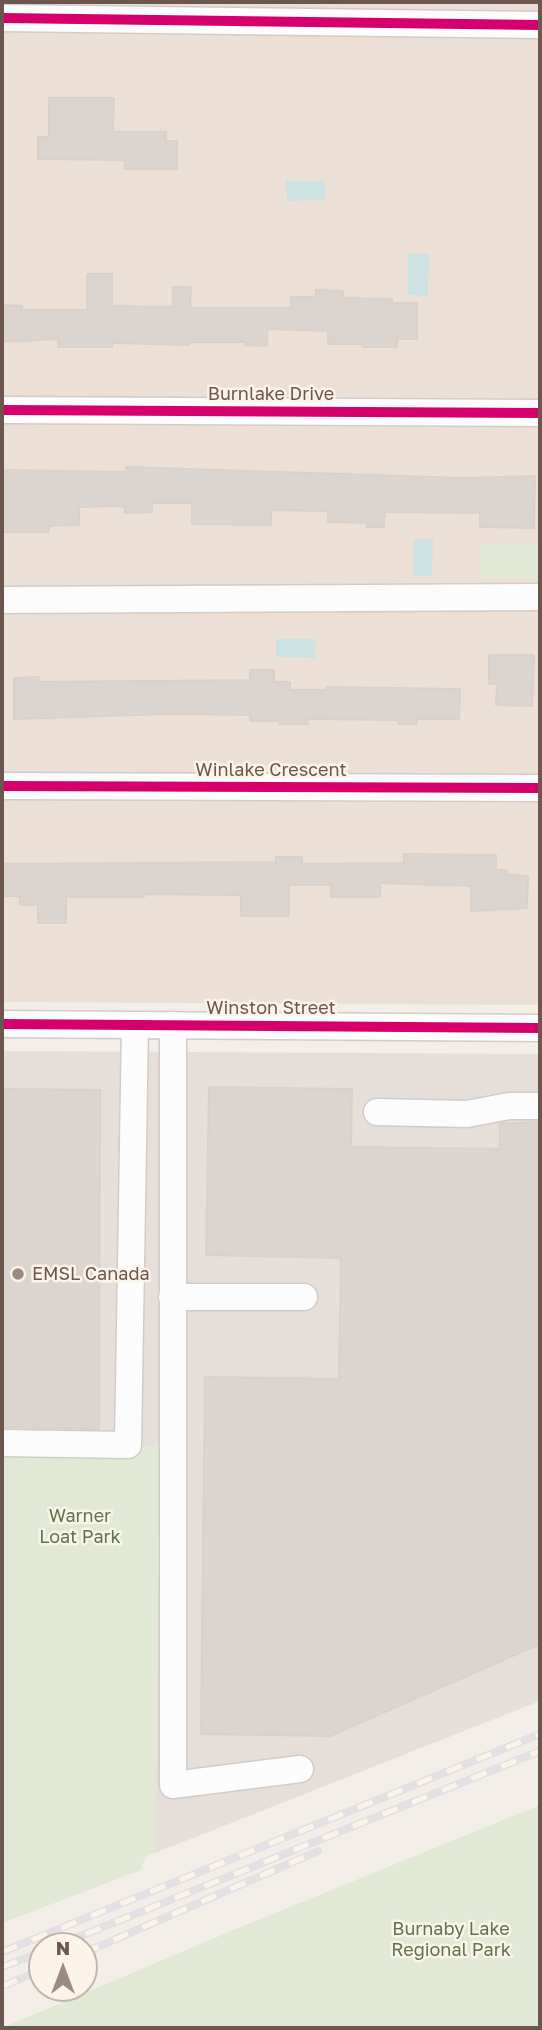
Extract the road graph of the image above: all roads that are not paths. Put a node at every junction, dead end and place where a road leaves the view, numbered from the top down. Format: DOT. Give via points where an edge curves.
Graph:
graph roads {
  1 [pos="2,18"];
  2 [pos="540,25"];
  3 [pos="2,410"];
  4 [pos="540,412"];
  5 [pos="540,597"];
  6 [pos="2,600"];
  7 [pos="2,786"];
  8 [pos="540,788"];
  9 [pos="2,1024"];
  10 [pos="135,1024"];
  11 [pos="173,1025"];
  12 [pos="540,1028"];
  13 [pos="540,1106"];
  14 [pos="377,1112"];
  15 [pos="172,1297"];
  16 [pos="304,1297"];
  17 [pos="2,1443"];
  18 [pos="300,1769"];
  1 -- 2 [label="street"];
  3 -- 4 [label="street, Burnlake Drive"];
  5 -- 6 [label="street"];
  7 -- 8 [label="street, Winlake Crescent"];
  9 -- 10 [label="street, Winston Street"];
  10 -- 11 [label="street, Winston Street"];
  10 -- 17 [label="street" via="128,1445"];
  11 -- 12 [label="street, Winston Street"];
  11 -- 15 [label="street"];
  13 -- 14 [label="street" via="467,1114"];
  15 -- 16 [label="street"];
  15 -- 18 [label="street" via="173,1785"];
}
